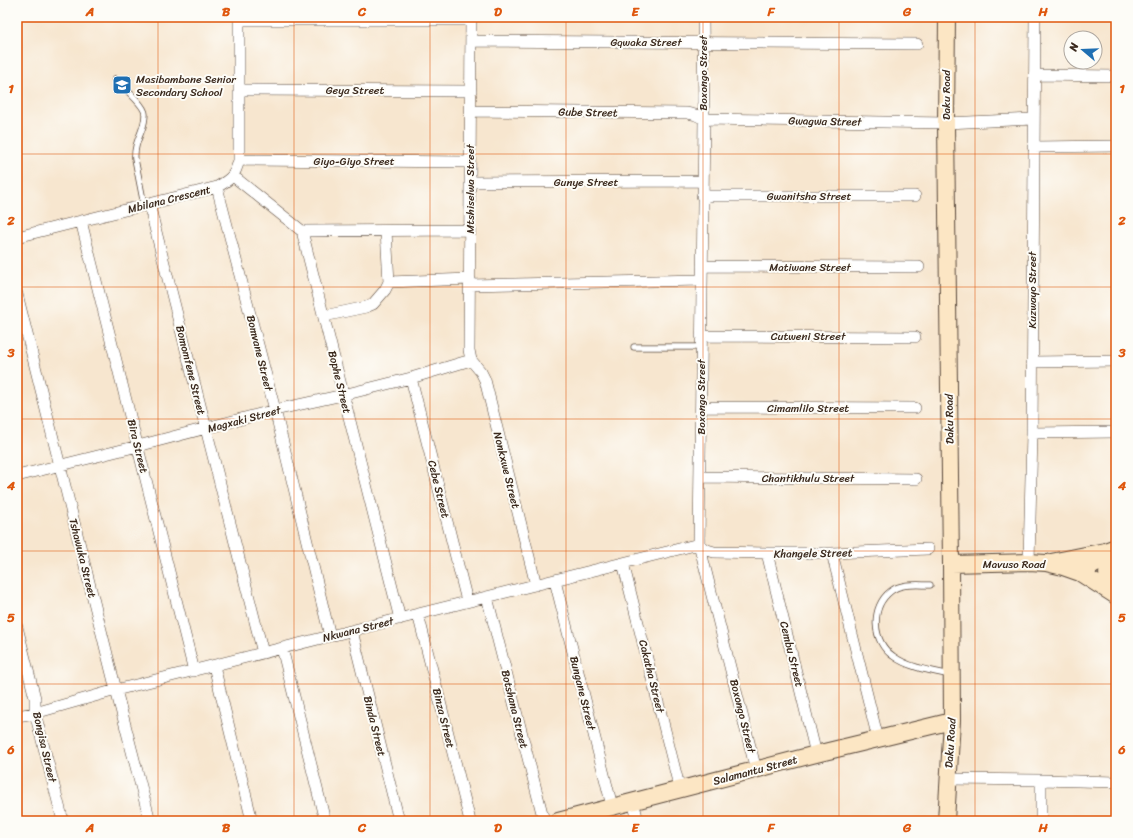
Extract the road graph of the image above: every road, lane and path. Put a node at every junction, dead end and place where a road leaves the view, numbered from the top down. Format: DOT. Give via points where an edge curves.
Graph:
graph roads {
  1 [pos="703,17"];
  2 [pos="946,17"];
  3 [pos="1035,17"];
  4 [pos="239,18"];
  5 [pos="471,18"];
  6 [pos="471,41"];
  7 [pos="703,42"];
  8 [pos="917,44"];
  9 [pos="1034,75"];
  10 [pos="1116,76"];
  11 [pos="115,79"];
  12 [pos="238,90"];
  13 [pos="471,91"];
  14 [pos="471,111"];
  15 [pos="704,119"];
  16 [pos="1034,119"];
  17 [pos="946,123"];
  18 [pos="1116,146"];
  19 [pos="1033,147"];
  20 [pos="238,160"];
  21 [pos="470,162"];
  22 [pos="233,176"];
  23 [pos="470,182"];
  24 [pos="702,182"];
  25 [pos="217,187"];
  26 [pos="702,196"];
  27 [pos="915,196"];
  28 [pos="147,204"];
  29 [pos="81,221"];
  30 [pos="470,230"];
  31 [pos="302,231"];
  32 [pos="386,231"];
  33 [pos="17,237"];
  34 [pos="702,266"];
  35 [pos="918,267"];
  36 [pos="701,280"];
  37 [pos="389,282"];
  38 [pos="470,282"];
  39 [pos="17,294"];
  40 [pos="324,316"];
  41 [pos="915,336"];
  42 [pos="701,341"];
  43 [pos="634,347"];
  44 [pos="471,360"];
  45 [pos="1032,362"];
  46 [pos="1116,362"];
  47 [pos="411,378"];
  48 [pos="343,395"];
  49 [pos="701,407"];
  50 [pos="915,408"];
  51 [pos="275,410"];
  52 [pos="206,429"];
  53 [pos="1116,432"];
  54 [pos="1032,433"];
  55 [pos="138,446"];
  56 [pos="60,466"];
  57 [pos="17,476"];
  58 [pos="700,477"];
  59 [pos="916,479"];
  60 [pos="699,544"];
  61 [pos="1116,547"];
  62 [pos="928,550"];
  63 [pos="767,553"];
  64 [pos="832,553"];
  65 [pos="1116,553"];
  66 [pos="1030,562"];
  67 [pos="623,563"];
  68 [pos="1046,563"];
  69 [pos="951,564"];
  70 [pos="1080,573"];
  71 [pos="555,580"];
  72 [pos="536,584"];
  73 [pos="930,585"];
  74 [pos="1116,595"];
  75 [pos="487,597"];
  76 [pos="467,601"];
  77 [pos="418,614"];
  78 [pos="400,619"];
  79 [pos="17,627"];
  80 [pos="352,631"];
  81 [pos="330,636"];
  82 [pos="282,648"];
  83 [pos="262,653"];
  84 [pos="214,666"];
  85 [pos="194,671"];
  86 [pos="951,675"];
  87 [pos="116,690"];
  88 [pos="35,713"];
  89 [pos="17,716"];
  90 [pos="952,721"];
  91 [pos="878,739"];
  92 [pos="816,754"];
  93 [pos="756,770"];
  94 [pos="947,780"];
  95 [pos="1041,780"];
  96 [pos="1116,782"];
  97 [pos="680,790"];
  98 [pos="633,801"];
  99 [pos="612,806"];
  100 [pos="63,821"];
  101 [pos="150,821"];
  102 [pos="252,821"];
  103 [pos="325,821"];
  104 [pos="399,821"];
  105 [pos="470,821"];
  106 [pos="544,821"];
  107 [pos="558,821"];
  108 [pos="638,821"];
  109 [pos="946,821"];
  110 [pos="1041,821"];
  1 -- 7 [label="street, Boxongo Street"];
  2 -- 17 [label="main road, Daku Road"];
  3 -- 9 [label="street, Kuzwayo Street"];
  4 -- 5 [label="street"];
  4 -- 12 [label="street"];
  5 -- 6 [label="street, Mtshiselwa Street"];
  6 -- 7 [label="street, Gqwaka Street"];
  6 -- 13 [label="street, Mtshiselwa Street"];
  7 -- 8 [label="street, Gqwaka Street"];
  7 -- 15 [label="street, Boxongo Street"];
  9 -- 10 [label="street"];
  9 -- 16 [label="street, Kuzwayo Street"];
  11 -- 28 [label="lane" via="133,95 145,114 134,160"];
  12 -- 13 [label="street, Geya Street"];
  12 -- 20 [label="street"];
  13 -- 14 [label="street, Mtshiselwa Street"];
  14 -- 15 [label="street, Gube Street" via="687,113"];
  14 -- 21 [label="street, Mtshiselwa Street"];
  15 -- 17 [label="street, Gwagwa Street"];
  15 -- 24 [label="street, Boxongo Street"];
  16 -- 17 [label="street, Gwagwa Street"];
  16 -- 19 [label="street, Kuzwayo Street"];
  17 -- 69 [label="main road, Daku Road"];
  18 -- 19 [label="street"];
  19 -- 45 [label="street, Kuzwayo Street"];
  20 -- 21 [label="street, Giyo-Giyo Street"];
  20 -- 22 [label="street"];
  21 -- 23 [label="street, Mtshiselwa Street"];
  22 -- 25 [label="street, Mbilana Crescent"];
  22 -- 31 [label="street"];
  23 -- 24 [label="street, Gunye Street"];
  23 -- 30 [label="street, Mtshiselwa Street"];
  24 -- 26 [label="street, Boxongo Street"];
  25 -- 28 [label="street, Mbilana Crescent"];
  25 -- 51 [label="street, Bomvane Street"];
  26 -- 27 [label="street, Gwanitsha Street"];
  26 -- 34 [label="street, Boxongo Street"];
  28 -- 29 [label="street, Mbilana Crescent"];
  28 -- 52 [label="street, Bomomfene Street"];
  29 -- 33 [label="street, Mbilana Crescent"];
  29 -- 55 [label="street, Bira Street"];
  30 -- 32 [label="street"];
  30 -- 38 [label="street, Mtshiselwa Street"];
  31 -- 32 [label="street"];
  31 -- 40 [label="street, Bophe Street"];
  32 -- 37 [label="street"];
  34 -- 35 [label="street, Matiwane Street"];
  34 -- 36 [label="street, Boxongo Street"];
  36 -- 38 [label="street"];
  36 -- 42 [label="street, Boxongo Street"];
  37 -- 38 [label="street"];
  37 -- 40 [label="street" via="373,304"];
  38 -- 44 [label="street, Mtshiselwa Street"];
  39 -- 56 [label="street, Tshawuka Street"];
  40 -- 48 [label="street, Bophe Street"];
  41 -- 42 [label="street, Cutweni Street"];
  42 -- 43 [label="lane"];
  42 -- 49 [label="street, Boxongo Street"];
  44 -- 47 [label="street, Magxaki Street"];
  44 -- 72 [label="street, Nonkxwe Street" via="485,380"];
  45 -- 46 [label="street"];
  45 -- 54 [label="street, Kuzwayo Street"];
  47 -- 48 [label="street, Magxaki Street"];
  47 -- 76 [label="street, Cebe Street"];
  48 -- 51 [label="street, Magxaki Street"];
  48 -- 78 [label="street, Bophe Street"];
  49 -- 50 [label="street, Cimamlilo Street"];
  49 -- 58 [label="street, Boxongo Street"];
  51 -- 52 [label="street, Magxaki Street"];
  51 -- 81 [label="street, Bomvane Street"];
  52 -- 55 [label="street, Magxaki Street"];
  52 -- 83 [label="street, Bomomfene Street"];
  53 -- 54 [label="street"];
  54 -- 66 [label="street, Kuzwayo Street"];
  55 -- 56 [label="street, Magxaki Street"];
  55 -- 85 [label="street, Bira Street"];
  56 -- 57 [label="street, Magxaki Street"];
  56 -- 87 [label="street, Tshawuka Street"];
  58 -- 59 [label="street, Chantikhulu Street"];
  58 -- 60 [label="street, Boxongo Street"];
  60 -- 63 [label="street, Khangele Street" via="704,549 714,552"];
  60 -- 67 [label="street, Nkwana Street"];
  60 -- 93 [label="street, Boxongo Street"];
  61 -- 68 [label="main road"];
  62 -- 64 [label="street, Khangele Street"];
  63 -- 64 [label="street, Khangele Street"];
  63 -- 92 [label="street, Cembu Street"];
  64 -- 91 [label="street"];
  65 -- 70 [label="main road"];
  65 -- 74 [label="main road" via="1108,566 1107,574"];
  66 -- 68 [label="main road, Mavuso Road"];
  66 -- 69 [label="main road, Mavuso Road"];
  67 -- 71 [label="street, Nkwana Street"];
  67 -- 97 [label="street, Cakatha Street"];
  68 -- 70 [label="main road, Mavuso Road"];
  69 -- 86 [label="main road, Daku Road"];
  70 -- 74 [label="main road, Mavuso Road"];
  71 -- 72 [label="street, Nkwana Street"];
  71 -- 99 [label="street, Bungane Street"];
  72 -- 75 [label="street, Nkwana Street"];
  73 -- 86 [label="lane" via="908,585 891,591 876,615 876,630 882,644 892,656 929,671"];
  75 -- 76 [label="street, Nkwana Street"];
  75 -- 106 [label="street, Botshana Street"];
  76 -- 77 [label="street, Nkwana Street"];
  77 -- 78 [label="street, Nkwana Street"];
  77 -- 105 [label="street, Binza Street"];
  78 -- 80 [label="street, Nkwana Street"];
  79 -- 88 [label="street, Bongisa Street" via="35,698"];
  80 -- 81 [label="street, Nkwana Street"];
  80 -- 104 [label="street, Binda Street"];
  81 -- 82 [label="street, Nkwana Street"];
  82 -- 83 [label="street, Nkwana Street"];
  82 -- 103 [label="street"];
  83 -- 84 [label="street, Nkwana Street"];
  84 -- 85 [label="street, Nkwana Street"];
  84 -- 102 [label="street"];
  85 -- 87 [label="street, Nkwana Street"];
  86 -- 90 [label="main road, Daku Road"];
  87 -- 88 [label="street, Nkwana Street"];
  87 -- 101 [label="street, Tshawuka Street"];
  88 -- 89 [label="street, Nkwana Street"];
  88 -- 100 [label="street, Bongisa Street"];
  90 -- 91 [label="main road, Salamantu Street"];
  90 -- 94 [label="main road, Daku Road"];
  91 -- 92 [label="main road, Salamantu Street"];
  92 -- 93 [label="main road, Salamantu Street"];
  93 -- 97 [label="main road, Salamantu Street"];
  94 -- 95 [label="street"];
  94 -- 109 [label="main road, Daku Road"];
  95 -- 96 [label="street"];
  95 -- 110 [label="street"];
  97 -- 98 [label="main road, Salamantu Street"];
  98 -- 99 [label="main road, Salamantu Street"];
  98 -- 108 [label="street"];
  99 -- 107 [label="main road, Salamantu Street"];
}
